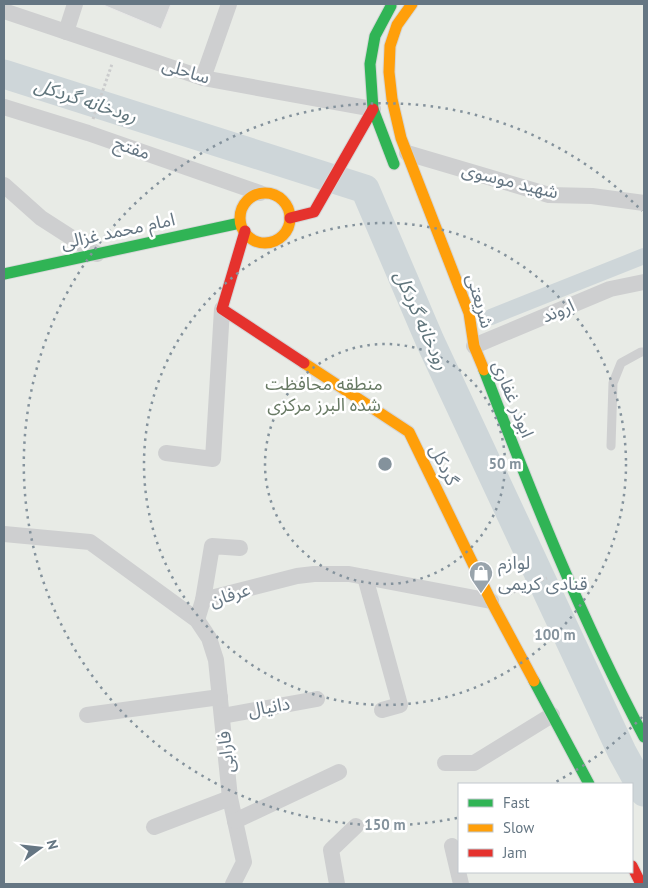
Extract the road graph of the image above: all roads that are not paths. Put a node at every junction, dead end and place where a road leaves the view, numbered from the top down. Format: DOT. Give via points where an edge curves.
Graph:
graph roads {
  1 [pos="75,4"];
  2 [pos="229,4"];
  3 [pos="393,4"];
  4 [pos="412,4"];
  5 [pos="4,11"];
  6 [pos="66,32"];
  7 [pos="203,78"];
  8 [pos="4,107"];
  9 [pos="373,109"];
  10 [pos="406,153"];
  11 [pos="398,174"];
  12 [pos="4,185"];
  13 [pos="260,193"];
  14 [pos="644,203"];
  15 [pos="290,218"];
  16 [pos="243,227"];
  17 [pos="98,254"];
  18 [pos="4,274"];
  19 [pos="644,282"];
  20 [pos="222,309"];
  21 [pos="458,326"];
  22 [pos="474,346"];
  23 [pos="644,352"];
  24 [pos="611,446"];
  25 [pos="166,453"];
  26 [pos="4,534"];
  27 [pos="240,548"];
  28 [pos="365,577"];
  29 [pos="203,600"];
  30 [pos="491,601"];
  31 [pos="197,620"];
  32 [pos="220,697"];
  33 [pos="317,699"];
  34 [pos="382,710"];
  35 [pos="88,715"];
  36 [pos="552,715"];
  37 [pos="222,716"];
  38 [pos="644,737"];
  39 [pos="445,763"];
  40 [pos="339,772"];
  41 [pos="588,783"];
  42 [pos="230,798"];
  43 [pos="235,821"];
  44 [pos="356,826"];
  45 [pos="154,827"];
  46 [pos="452,846"];
  47 [pos="633,868"];
  48 [pos="458,869"];
  49 [pos="233,884"];
  50 [pos="337,884"];
  51 [pos="641,884"];
  1 -- 6 [label="street"];
  2 -- 7 [label="street"];
  3 -- 9 [label="street" via="375,36 370,64"];
  4 -- 10 [label="street, شریعتی" via="394,33 389,80"];
  5 -- 6 [label="street, ساحلی"];
  6 -- 7 [label="street, ساحلی"];
  7 -- 9 [label="street, ساحلی"];
  8 -- 13 [label="street, مفتح" via="88,132"];
  9 -- 11 [label="street"];
  9 -- 15 [label="street" via="314,212"];
  10 -- 14 [label="street, شهید موسوی" via="549,195 592,196"];
  10 -- 22 [label="street, شریعتی" via="469,313"];
  12 -- 17 [label="street" via="41,218"];
  13 -- 15 [label="street" via="269,193 284,201"];
  13 -- 16 [label="street" via="246,201 242,208"];
  15 -- 16 [label="street" via="283,235 267,242 249,237"];
  16 -- 17 [label="street, امام محمد غزالی"];
  16 -- 20 [label="street"];
  17 -- 18 [label="street, امام محمد غزالی"];
  19 -- 22 [label="street, اروند" via="610,289"];
  20 -- 25 [label="street" via="213,459"];
  20 -- 30 [label="street, گردکل" via="409,432"];
  21 -- 22 [label="street, شریعتی"];
  22 -- 38 [label="street, ابوذر غفاری" via="564,571"];
  23 -- 24 [label="lane" via="621,363 613,382"];
  26 -- 31 [label="street, عرفان" via="90,542"];
  27 -- 29 [label="street" via="212,546"];
  28 -- 29 [label="street, عرفان" via="314,574"];
  28 -- 30 [label="street, عرفان"];
  28 -- 34 [label="street" via="400,705"];
  29 -- 31 [label="street, عرفان"];
  30 -- 36 [label="street, گردکل"];
  31 -- 32 [label="street, فارابی" via="209,638 216,660"];
  32 -- 35 [label="street"];
  32 -- 37 [label="street, فارابی"];
  33 -- 37 [label="street, دانیال"];
  36 -- 39 [label="street" via="474,763"];
  36 -- 41 [label="street, گردکل"];
  37 -- 42 [label="street, فارابی"];
  40 -- 43 [label="street"];
  42 -- 43 [label="street, فارابی"];
  42 -- 45 [label="street"];
  43 -- 49 [label="street, فارابی" via="244,862"];
  44 -- 50 [label="street" via="331,850"];
  46 -- 48 [label="street"];
  47 -- 51 [label="street"];
}
